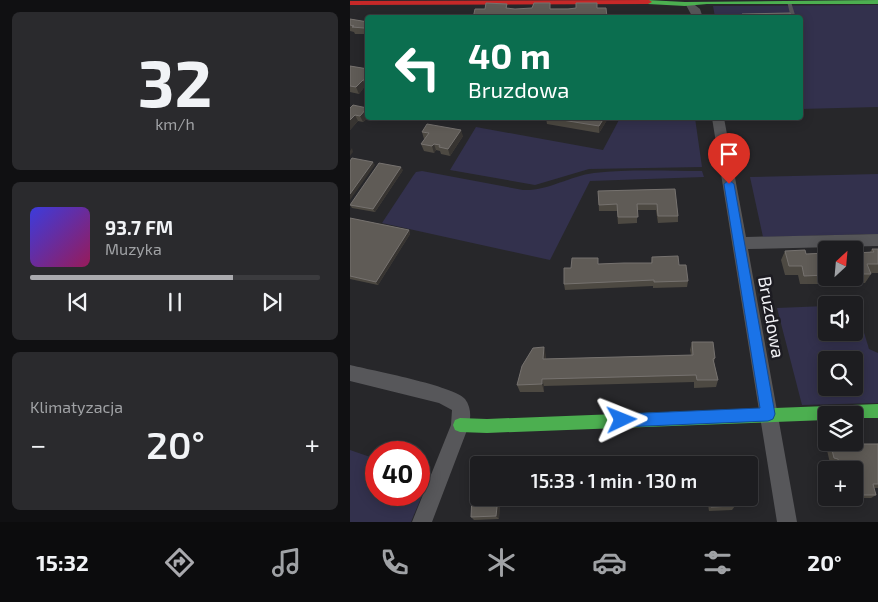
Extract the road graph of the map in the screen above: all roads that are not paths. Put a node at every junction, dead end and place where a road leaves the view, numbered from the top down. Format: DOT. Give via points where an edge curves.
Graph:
graph roads {
  1 [pos="788,2"];
  2 [pos="878,2"];
  3 [pos="350,3"];
  4 [pos="692,5"];
  5 [pos="697,15"];
  6 [pos="793,15"];
  7 [pos="718,120"];
  8 [pos="878,240"];
  9 [pos="739,243"];
  10 [pos="350,373"];
  11 [pos="878,411"];
  12 [pos="768,414"];
  13 [pos="460,425"];
  14 [pos="422,522"];
  15 [pos="788,522"];
  1 -- 2 [label="street"];
  1 -- 4 [label="street" via="707,2"];
  1 -- 6 [label="lane"];
  3 -- 4 [label="street" via="680,2"];
  4 -- 5 [label="street"];
  7 -- 9 [label="street, Bruzdowa"];
  8 -- 9 [label="street"];
  9 -- 12 [label="street, Bruzdowa"];
  10 -- 13 [label="street" via="451,399 463,412"];
  11 -- 12 [label="street"];
  12 -- 13 [label="street"];
  12 -- 15 [label="street, Bruzdowa"];
  13 -- 14 [label="street"];
}
